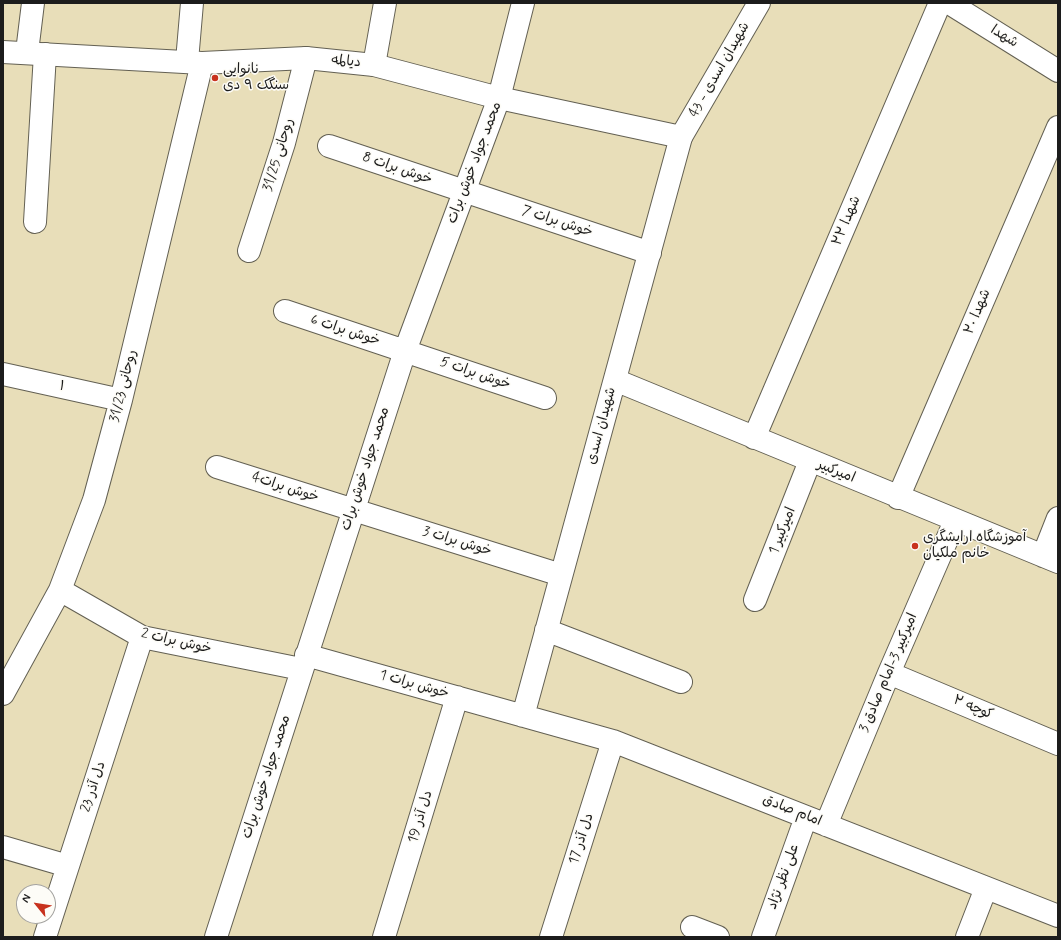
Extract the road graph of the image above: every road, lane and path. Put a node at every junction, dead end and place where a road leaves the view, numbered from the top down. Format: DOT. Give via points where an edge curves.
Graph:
graph roads {
  1 [pos="33,3"];
  2 [pos="192,3"];
  3 [pos="385,3"];
  4 [pos="523,3"];
  5 [pos="759,3"];
  6 [pos="940,3"];
  7 [pos="949,3"];
  8 [pos="3,52"];
  9 [pos="36,53"];
  10 [pos="306,58"];
  11 [pos="194,62"];
  12 [pos="374,65"];
  13 [pos="1058,71"];
  14 [pos="500,98"];
  15 [pos="1058,127"];
  16 [pos="681,137"];
  17 [pos="329,146"];
  18 [pos="464,191"];
  19 [pos="35,222"];
  20 [pos="249,251"];
  21 [pos="650,253"];
  22 [pos="285,311"];
  23 [pos="405,351"];
  24 [pos="3,374"];
  25 [pos="615,380"];
  26 [pos="545,398"];
  27 [pos="121,400"];
  28 [pos="754,438"];
  29 [pos="810,462"];
  30 [pos="218,466"];
  31 [pos="898,498"];
  32 [pos="353,509"];
  33 [pos="1058,518"];
  34 [pos="955,521"];
  35 [pos="1051,559"];
  36 [pos="561,575"];
  37 [pos="60,590"];
  38 [pos="755,600"];
  39 [pos="546,630"];
  40 [pos="142,637"];
  41 [pos="11,660"];
  42 [pos="303,662"];
  43 [pos="889,673"];
  44 [pos="681,682"];
  45 [pos="3,694"];
  46 [pos="457,697"];
  47 [pos="523,716"];
  48 [pos="613,741"];
  49 [pos="1058,744"];
  50 [pos="816,821"];
  51 [pos="3,847"];
  52 [pos="68,866"];
  53 [pos="986,888"];
  54 [pos="1058,916"];
  55 [pos="692,927"];
  56 [pos="45,937"];
  57 [pos="216,937"];
  58 [pos="384,937"];
  59 [pos="551,937"];
  60 [pos="718,937"];
  61 [pos="763,937"];
  62 [pos="967,937"];
  1 -- 9 [label="street"];
  2 -- 11 [label="street, روحانی 31/23"];
  3 -- 12 [label="street"];
  4 -- 14 [label="street, محمد جواد خوش برات"];
  5 -- 16 [label="street, شهیدان اسدی - 43"];
  6 -- 28 [label="street, شهدا ۲۲"];
  7 -- 13 [label="street, شهدا"];
  8 -- 9 [label="street, دیالمه"];
  9 -- 11 [label="street, دیالمه"];
  9 -- 19 [label="street"];
  10 -- 11 [label="street, دیالمه"];
  10 -- 12 [label="street, دیالمه"];
  10 -- 20 [label="street, روحانی 31/25" via="284,143"];
  11 -- 27 [label="street, روحانی 31/23"];
  12 -- 14 [label="street, دیالمه"];
  14 -- 16 [label="street, دیالمه"];
  14 -- 18 [label="street, محمد جواد خوش برات"];
  15 -- 31 [label="street, شهدا ۲۰"];
  16 -- 21 [label="street, شهیدان اسدی"];
  17 -- 18 [label="street, خوش برات 8"];
  18 -- 21 [label="street, خوش برات 7"];
  18 -- 23 [label="street, محمد جواد خوش برات"];
  21 -- 25 [label="street, شهیدان اسدی"];
  22 -- 23 [label="street, خوش برات 6"];
  23 -- 26 [label="street, خوش برات 5"];
  23 -- 32 [label="street, محمد جواد خوش برات"];
  24 -- 27 [label="street, ۱"];
  25 -- 28 [label="street, امیرکبیر"];
  25 -- 36 [label="street, شهیدان اسدی"];
  27 -- 37 [label="street, روحانی 31/23" via="94,500"];
  28 -- 29 [label="street, امیرکبیر"];
  29 -- 31 [label="street, امیرکبیر"];
  29 -- 38 [label="street, امیرکبیر 1"];
  30 -- 32 [label="street, خوش برات4"];
  31 -- 34 [label="street, امیرکبیر"];
  32 -- 36 [label="street, خوش برات 3"];
  32 -- 42 [label="street, محمد جواد خوش برات"];
  33 -- 35 [label="street"];
  34 -- 35 [label="street, امیرکبیر"];
  34 -- 43 [label="street, امیرکبیر 3-امام صادق 3"];
  36 -- 39 [label="street, شهیدان اسدی"];
  37 -- 40 [label="street, خوش برات 2"];
  37 -- 41 [label="street, روحانی 31/23"];
  39 -- 44 [label="street"];
  39 -- 47 [label="street, شهیدان اسدی"];
  40 -- 42 [label="street, خوش برات 2"];
  40 -- 52 [label="street, دل آذر 23"];
  41 -- 45 [label="street, روحانی 31/23"];
  42 -- 46 [label="street, خوش برات 1"];
  42 -- 57 [label="street, محمد جواد خوش برات"];
  43 -- 49 [label="street, کوچه ۲"];
  43 -- 50 [label="street, امیرکبیر 3-امام صادق 3"];
  46 -- 47 [label="street, خوش برات 1"];
  46 -- 58 [label="street, دل آذر 19"];
  47 -- 48 [label="street, امام صادق"];
  48 -- 50 [label="street, امام صادق"];
  48 -- 59 [label="street, دل آذر 17"];
  50 -- 53 [label="street, امام صادق"];
  50 -- 61 [label="street, علی نظر نژاد"];
  51 -- 52 [label="street"];
  52 -- 56 [label="street, دل آذر 23"];
  53 -- 54 [label="street, امام صادق"];
  53 -- 62 [label="street"];
  55 -- 60 [label="street"];
}
